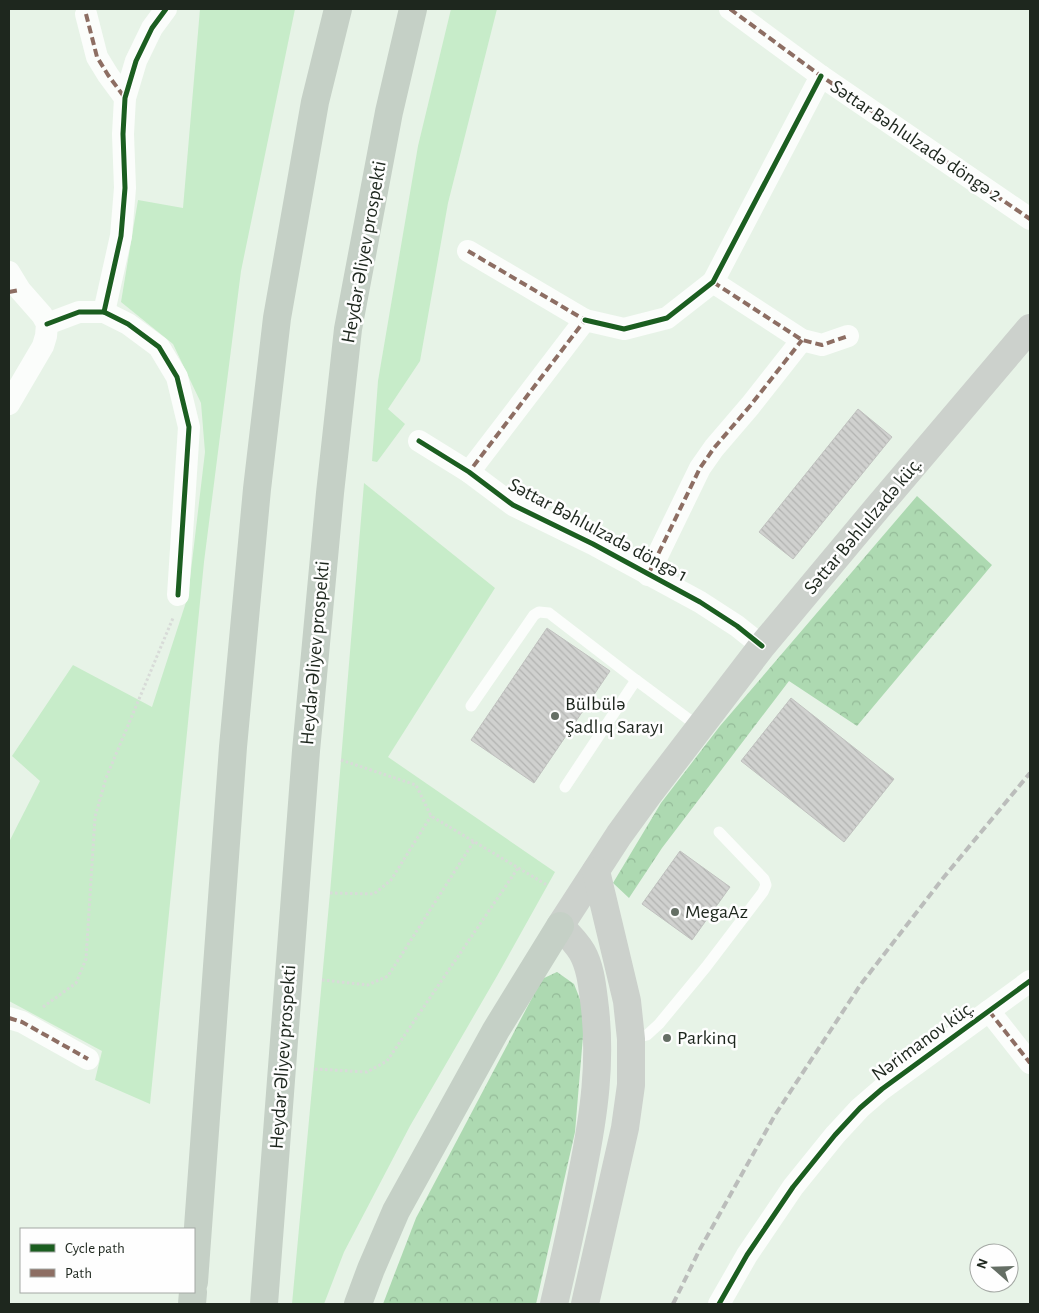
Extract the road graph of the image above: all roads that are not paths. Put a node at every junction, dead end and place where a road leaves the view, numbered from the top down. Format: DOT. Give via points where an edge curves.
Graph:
graph roads {
  1 [pos="166,9"];
  2 [pos="338,9"];
  3 [pos="413,9"];
  4 [pos="732,9"];
  5 [pos="86,14"];
  6 [pos="821,76"];
  7 [pos="125,98"];
  8 [pos="1030,220"];
  9 [pos="468,252"];
  10 [pos="713,282"];
  11 [pos="13,285"];
  12 [pos="104,312"];
  13 [pos="585,320"];
  14 [pos="47,324"];
  15 [pos="1030,328"];
  16 [pos="848,336"];
  17 [pos="802,340"];
  18 [pos="9,404"];
  19 [pos="419,441"];
  20 [pos="469,472"];
  21 [pos="648,575"];
  22 [pos="178,595"];
  23 [pos="762,646"];
  24 [pos="636,680"];
  25 [pos="471,706"];
  26 [pos="699,727"];
  27 [pos="564,787"];
  28 [pos="719,832"];
  29 [pos="596,871"];
  30 [pos="560,926"];
  31 [pos="1030,981"];
  32 [pos="989,1011"];
  33 [pos="15,1020"];
  34 [pos="631,1039"];
  35 [pos="88,1059"];
  36 [pos="1030,1063"];
  37 [pos="195,1268"];
  38 [pos="264,1304"];
  39 [pos="358,1304"];
  40 [pos="554,1304"];
  41 [pos="585,1304"];
  42 [pos="720,1304"];
  1 -- 7 [label="street" via="152,28 136,61"];
  2 -- 37 [label="highway" via="315,102 277,318 256,489 233,747"];
  3 -- 38 [label="highway, Heydər Əliyev prospekti" via="389,112 348,329 306,751"];
  4 -- 6 [label="street, Səttar Bəhlulzadə döngə 2"];
  5 -- 7 [label="street" via="97,57"];
  6 -- 8 [label="street, Səttar Bəhlulzadə döngə 2"];
  6 -- 10 [label="street"];
  7 -- 12 [label="street" via="126,188 121,236"];
  9 -- 13 [label="street"];
  10 -- 13 [label="street" via="667,318 624,329"];
  10 -- 17 [label="street"];
  11 -- 14 [label="street"];
  12 -- 14 [label="street" via="80,312"];
  12 -- 22 [label="street" via="128,324 159,347 178,377 189,427"];
  13 -- 20 [label="street"];
  14 -- 18 [label="street" via="43,346"];
  15 -- 23 [label="main road, Səttar Bəhlulzadə küç."];
  16 -- 17 [label="street" via="822,345"];
  17 -- 21 [label="street" via="700,468"];
  19 -- 20 [label="street, Səttar Bəhlulzadə döngə 1"];
  20 -- 21 [label="street, Səttar Bəhlulzadə döngə 1" via="513,505"];
  21 -- 23 [label="street, Səttar Bəhlulzadə döngə 1" via="700,602"];
  23 -- 26 [label="main road, Səttar Bəhlulzadə küç."];
  24 -- 25 [label="lane" via="549,613 539,612"];
  24 -- 26 [label="lane"];
  24 -- 27 [label="lane"];
  26 -- 29 [label="main road, Səttar Bəhlulzadə küç."];
  28 -- 34 [label="lane" via="766,885 659,1024 647,1035"];
  29 -- 30 [label="main road, Səttar Bəhlulzadə küç."];
  29 -- 34 [label="main road" via="626,992"];
  30 -- 39 [label="highway" via="496,1030 396,1211"];
  30 -- 40 [label="main road" via="574,941 588,966 598,1026 597,1078 591,1129"];
  31 -- 32 [label="street, Nərimanov küç."];
  32 -- 36 [label="street"];
  32 -- 42 [label="street, Nərimanov küç." via="882,1089 835,1135 793,1188 747,1255"];
  33 -- 35 [label="street"];
  34 -- 41 [label="main road" via="631,1085 625,1128"];
}
